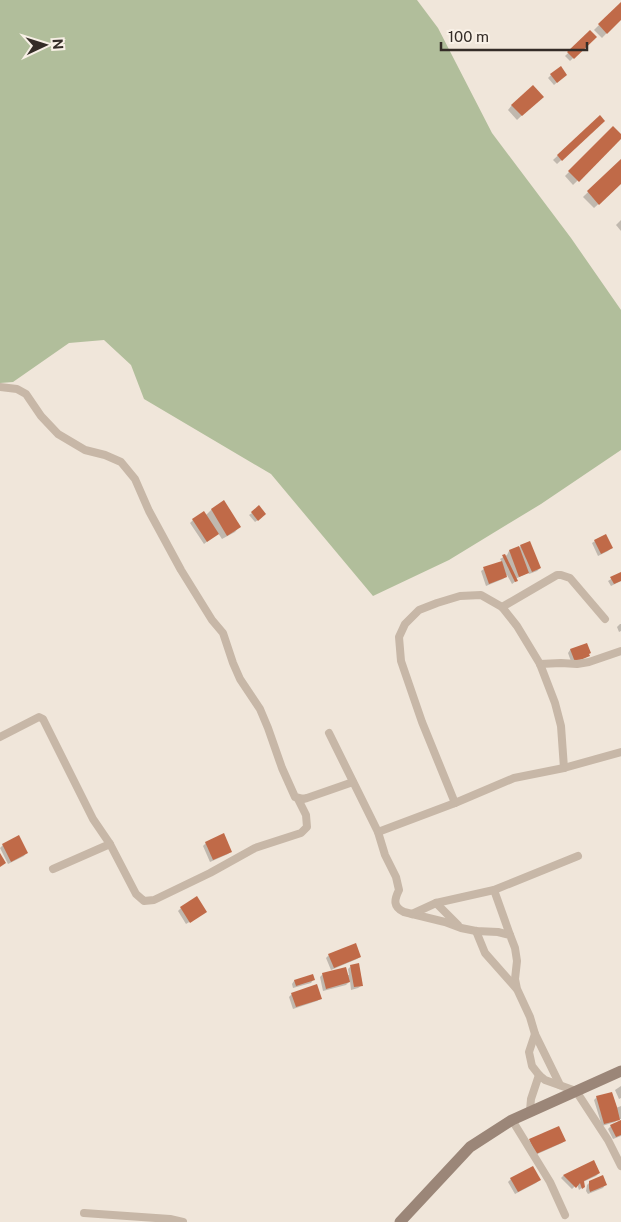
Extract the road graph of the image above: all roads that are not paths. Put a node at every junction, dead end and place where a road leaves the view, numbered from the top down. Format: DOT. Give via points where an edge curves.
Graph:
graph roads {
  1 [pos="0,388"];
  2 [pos="502,608"];
  3 [pos="605,619"];
  4 [pos="621,651"];
  5 [pos="540,664"];
  6 [pos="329,732"];
  7 [pos="0,737"];
  8 [pos="621,752"];
  9 [pos="564,768"];
  10 [pos="354,782"];
  11 [pos="298,798"];
  12 [pos="456,803"];
  13 [pos="378,832"];
  14 [pos="110,844"];
  15 [pos="578,856"];
  16 [pos="53,869"];
  17 [pos="494,890"];
  18 [pos="436,903"];
  19 [pos="412,914"];
  20 [pos="461,928"];
  21 [pos="476,931"];
  22 [pos="510,935"];
  23 [pos="517,989"];
  24 [pos="535,1034"];
  25 [pos="621,1071"];
  26 [pos="538,1075"];
  27 [pos="560,1085"];
  28 [pos="576,1091"];
  29 [pos="530,1111"];
  30 [pos="512,1120"];
  31 [pos="621,1166"];
  32 [pos="84,1213"];
  33 [pos="565,1214"];
  34 [pos="183,1222"];
  35 [pos="400,1222"];
  1 -- 11 [label="street" via="17,388 26,394 58,434 84,450 121,462 135,479 181,570 223,634 240,679 260,709 282,768"];
  2 -- 3 [label="street" via="561,575 570,578"];
  2 -- 5 [label="street"];
  2 -- 12 [label="street" via="482,595 460,596 419,610 405,624 399,638 401,661"];
  4 -- 5 [label="street" via="577,664"];
  5 -- 9 [label="street" via="561,726"];
  6 -- 10 [label="street"];
  7 -- 14 [label="street" via="39,717 43,719 93,819"];
  8 -- 9 [label="street"];
  9 -- 12 [label="street" via="514,778"];
  10 -- 11 [label="street"];
  10 -- 13 [label="street"];
  11 -- 14 [label="street" via="308,827 301,833 255,848 210,874 154,900 144,901 136,894"];
  12 -- 13 [label="street"];
  13 -- 19 [label="street" via="396,877 399,890 396,905 399,910"];
  14 -- 16 [label="street"];
  15 -- 17 [label="street"];
  17 -- 18 [label="street"];
  17 -- 22 [label="street"];
  18 -- 19 [label="street"];
  18 -- 20 [label="street"];
  19 -- 20 [label="street"];
  20 -- 21 [label="street"];
  21 -- 22 [label="street"];
  21 -- 23 [label="street" via="485,953"];
  22 -- 23 [label="street" via="517,961"];
  23 -- 24 [label="street"];
  24 -- 26 [label="street" via="529,1052"];
  24 -- 27 [label="street"];
  25 -- 28 [label="street"];
  26 -- 27 [label="street"];
  26 -- 29 [label="street"];
  27 -- 28 [label="street"];
  28 -- 29 [label="street"];
  28 -- 31 [label="street"];
  29 -- 30 [label="street"];
  30 -- 33 [label="street" via="550,1182"];
  30 -- 35 [label="street" via="470,1147"];
  32 -- 34 [label="street"];
}
